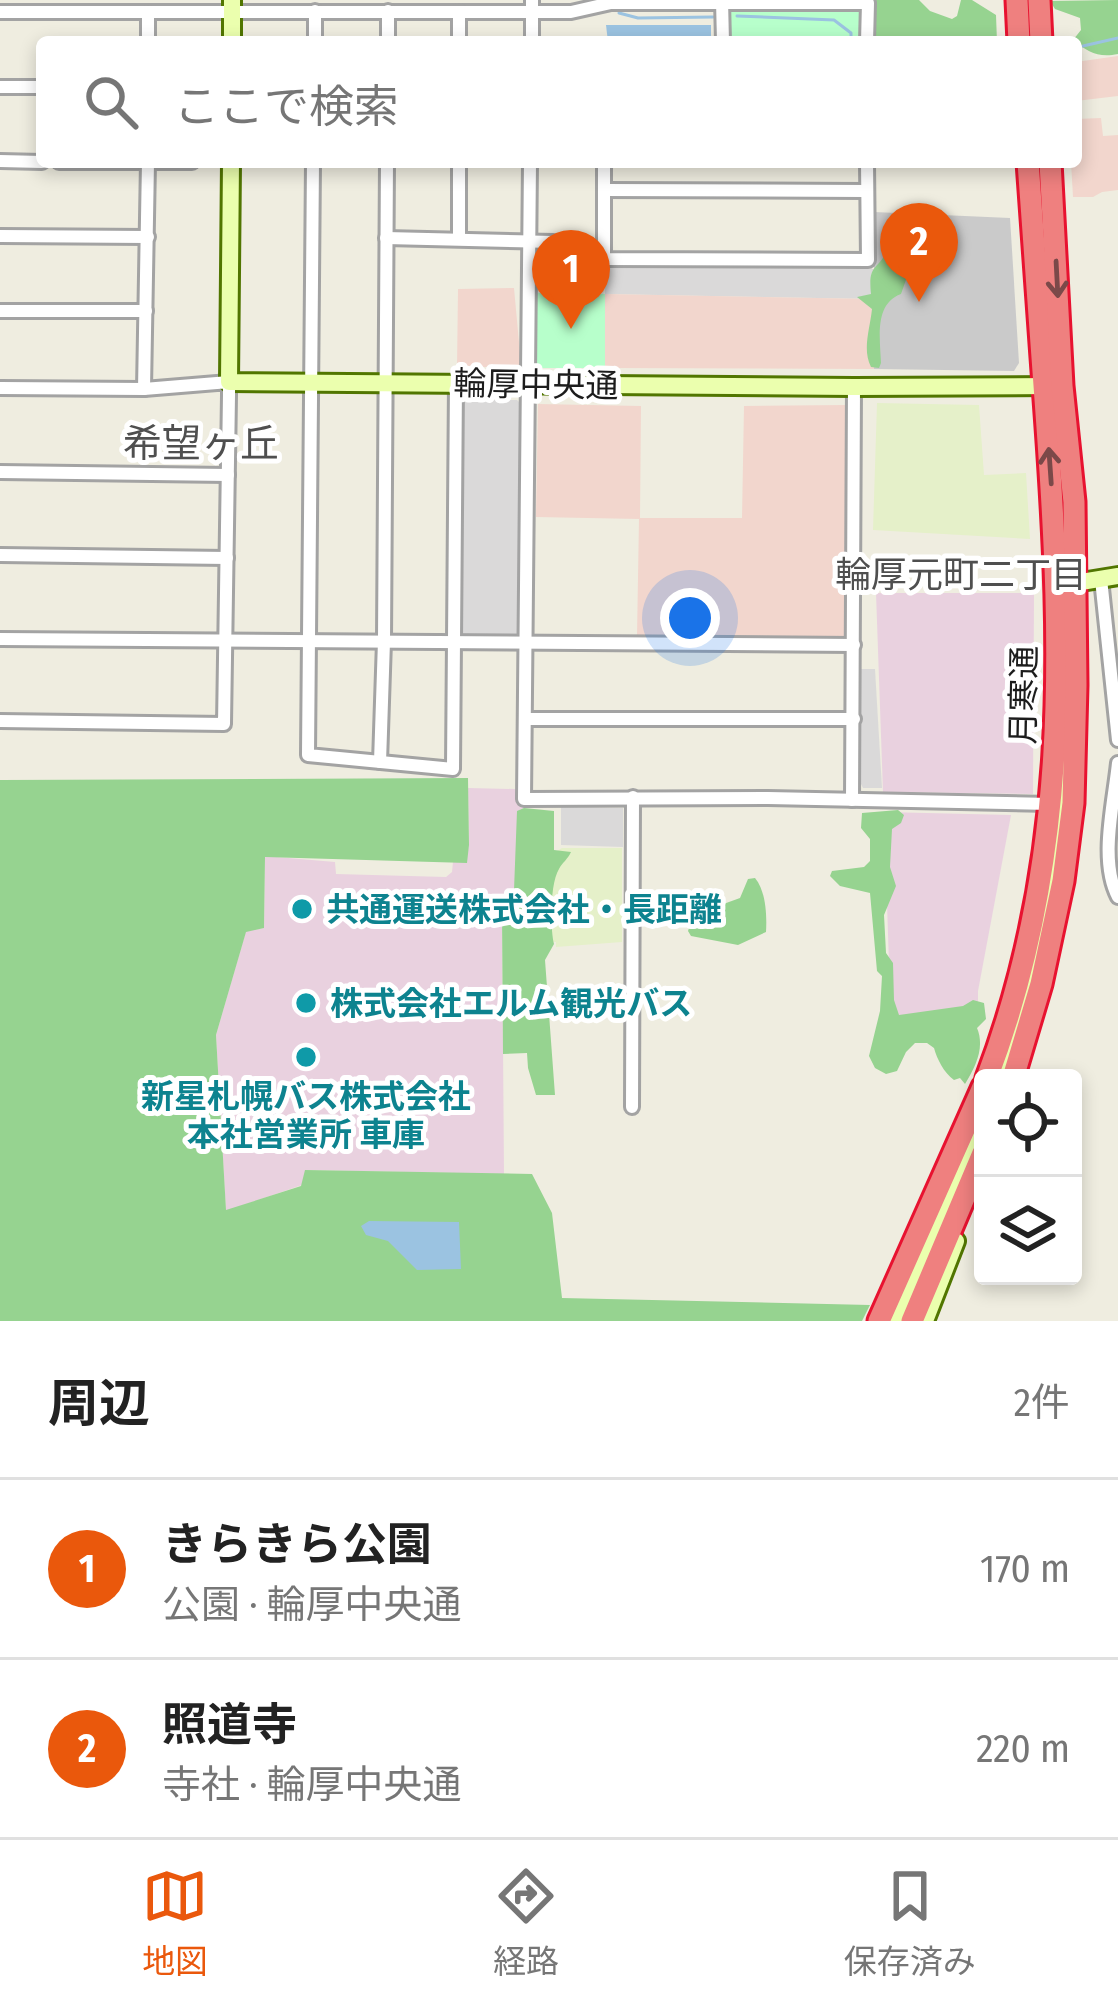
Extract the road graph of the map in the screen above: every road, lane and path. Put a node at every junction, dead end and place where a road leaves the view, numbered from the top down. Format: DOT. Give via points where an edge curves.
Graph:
graph roads {
  1 [pos="722,0"];
  2 [pos="1017,0"];
  3 [pos="1039,0"];
  4 [pos="232,6"];
  5 [pos="533,6"];
  6 [pos="315,11"];
  7 [pos="388,11"];
  8 [pos="459,11"];
  9 [pos="0,12"];
  10 [pos="148,14"];
  11 [pos="148,36"];
  12 [pos="315,36"];
  13 [pos="388,36"];
  14 [pos="459,36"];
  15 [pos="532,36"];
  16 [pos="723,36"];
  17 [pos="867,36"];
  18 [pos="1019,36"];
  19 [pos="1041,36"];
  20 [pos="0,87"];
  21 [pos="36,87"];
  22 [pos="0,161"];
  23 [pos="36,162"];
  24 [pos="148,168"];
  25 [pos="231,168"];
  26 [pos="314,168"];
  27 [pos="386,168"];
  28 [pos="459,168"];
  29 [pos="530,168"];
  30 [pos="604,168"];
  31 [pos="867,168"];
  32 [pos="1029,168"];
  33 [pos="1050,168"];
  34 [pos="604,190"];
  35 [pos="867,191"];
  36 [pos="0,236"];
  37 [pos="148,237"];
  38 [pos="386,238"];
  39 [pos="459,238"];
  40 [pos="529,240"];
  41 [pos="604,259"];
  42 [pos="0,311"];
  43 [pos="146,311"];
  44 [pos="229,382"];
  45 [pos="310,382"];
  46 [pos="384,383"];
  47 [pos="456,383"];
  48 [pos="529,384"];
  49 [pos="1053,386"];
  50 [pos="854,387"];
  51 [pos="0,388"];
  52 [pos="144,389"];
  53 [pos="0,472"];
  54 [pos="228,475"];
  55 [pos="0,555"];
  56 [pos="227,558"];
  57 [pos="1109,577"];
  58 [pos="1076,583"];
  59 [pos="0,639"];
  60 [pos="384,640"];
  61 [pos="227,642"];
  62 [pos="309,642"];
  63 [pos="455,642"];
  64 [pos="526,642"];
  65 [pos="854,646"];
  66 [pos="524,719"];
  67 [pos="854,719"];
  68 [pos="0,722"];
  69 [pos="1118,740"];
  70 [pos="380,762"];
  71 [pos="1118,763"];
  72 [pos="633,797"];
  73 [pos="852,800"];
  74 [pos="1061,804"];
  75 [pos="1118,897"];
  76 [pos="990,1069"];
  77 [pos="1001,1069"];
  78 [pos="1016,1069"];
  79 [pos="632,1107"];
  80 [pos="974,1107"];
  81 [pos="974,1138"];
  82 [pos="974,1174"];
  83 [pos="981,1177"];
  84 [pos="879,1321"];
  85 [pos="896,1321"];
  86 [pos="912,1321"];
  87 [pos="926,1321"];
  1 -- 5 [label="street" via="572,12"];
  1 -- 16 [label="street"];
  1 -- 17 [label="street" via="868,3"];
  2 -- 18 [label="highway"];
  3 -- 19 [label="highway"];
  4 -- 6 [label="street"];
  4 -- 10 [label="street"];
  5 -- 8 [label="street"];
  5 -- 15 [label="street"];
  6 -- 7 [label="street"];
  6 -- 12 [label="street"];
  7 -- 8 [label="street"];
  7 -- 13 [label="street"];
  8 -- 14 [label="street"];
  9 -- 10 [label="street"];
  10 -- 11 [label="street"];
  20 -- 21 [label="street"];
  22 -- 23 [label="street"];
  24 -- 37 [label="street"];
  25 -- 44 [label="street"];
  26 -- 45 [label="street"];
  27 -- 38 [label="street"];
  28 -- 39 [label="street"];
  29 -- 40 [label="street"];
  30 -- 34 [label="street"];
  31 -- 35 [label="street"];
  32 -- 49 [label="highway, 月寒通"];
  33 -- 49 [label="highway, 月寒通, one-way"];
  34 -- 35 [label="street"];
  34 -- 41 [label="street"];
  35 -- 41 [label="street" via="868,260"];
  36 -- 37 [label="street"];
  37 -- 43 [label="street"];
  38 -- 39 [label="street"];
  38 -- 46 [label="street"];
  39 -- 40 [label="street"];
  40 -- 41 [label="street"];
  40 -- 48 [label="street"];
  42 -- 43 [label="street"];
  43 -- 52 [label="street"];
  44 -- 45 [label="street, 輪厚中央通"];
  44 -- 52 [label="street"];
  44 -- 54 [label="street"];
  45 -- 46 [label="street, 輪厚中央通"];
  45 -- 62 [label="street"];
  46 -- 47 [label="street, 輪厚中央通"];
  46 -- 60 [label="street"];
  47 -- 48 [label="street, 輪厚中央通"];
  47 -- 63 [label="street"];
  48 -- 50 [label="street, 輪厚中央通"];
  48 -- 64 [label="street"];
  49 -- 50 [label="street, 輪厚中央通"];
  49 -- 58 [label="highway, 月寒通" via="1074,502"];
  74 -- 49 [label="highway, 月寒通, one-way"];
  50 -- 65 [label="street"];
  51 -- 52 [label="street"];
  53 -- 54 [label="street"];
  54 -- 56 [label="street"];
  55 -- 56 [label="street"];
  56 -- 61 [label="street"];
  57 -- 58 [label="street"];
  57 -- 69 [label="street"];
  58 -- 74 [label="highway, 月寒通" via="1076,686"];
  59 -- 61 [label="street"];
  60 -- 62 [label="street"];
  60 -- 63 [label="street"];
  60 -- 70 [label="street"];
  61 -- 62 [label="street"];
  61 -- 68 [label="street" via="224,724"];
  62 -- 70 [label="street" via="308,755"];
  63 -- 64 [label="street"];
  63 -- 70 [label="street" via="453,769"];
  64 -- 65 [label="street"];
  64 -- 66 [label="street"];
  65 -- 67 [label="street"];
  66 -- 67 [label="street"];
  66 -- 72 [label="street" via="524,799"];
  67 -- 73 [label="street"];
  71 -- 75 [label="street" via="1108,858"];
  72 -- 73 [label="street"];
  72 -- 79 [label="street"];
  73 -- 74 [label="street"];
  74 -- 76 [label="highway, 月寒通"];
  74 -- 77 [label="street" via="1034,959"];
  74 -- 78 [label="highway, 月寒通" via="1063,881"];
  80 -- 84 [label="highway"];
  81 -- 85 [label="street"];
  82 -- 86 [label="highway"];
  83 -- 87 [label="street"];
}
